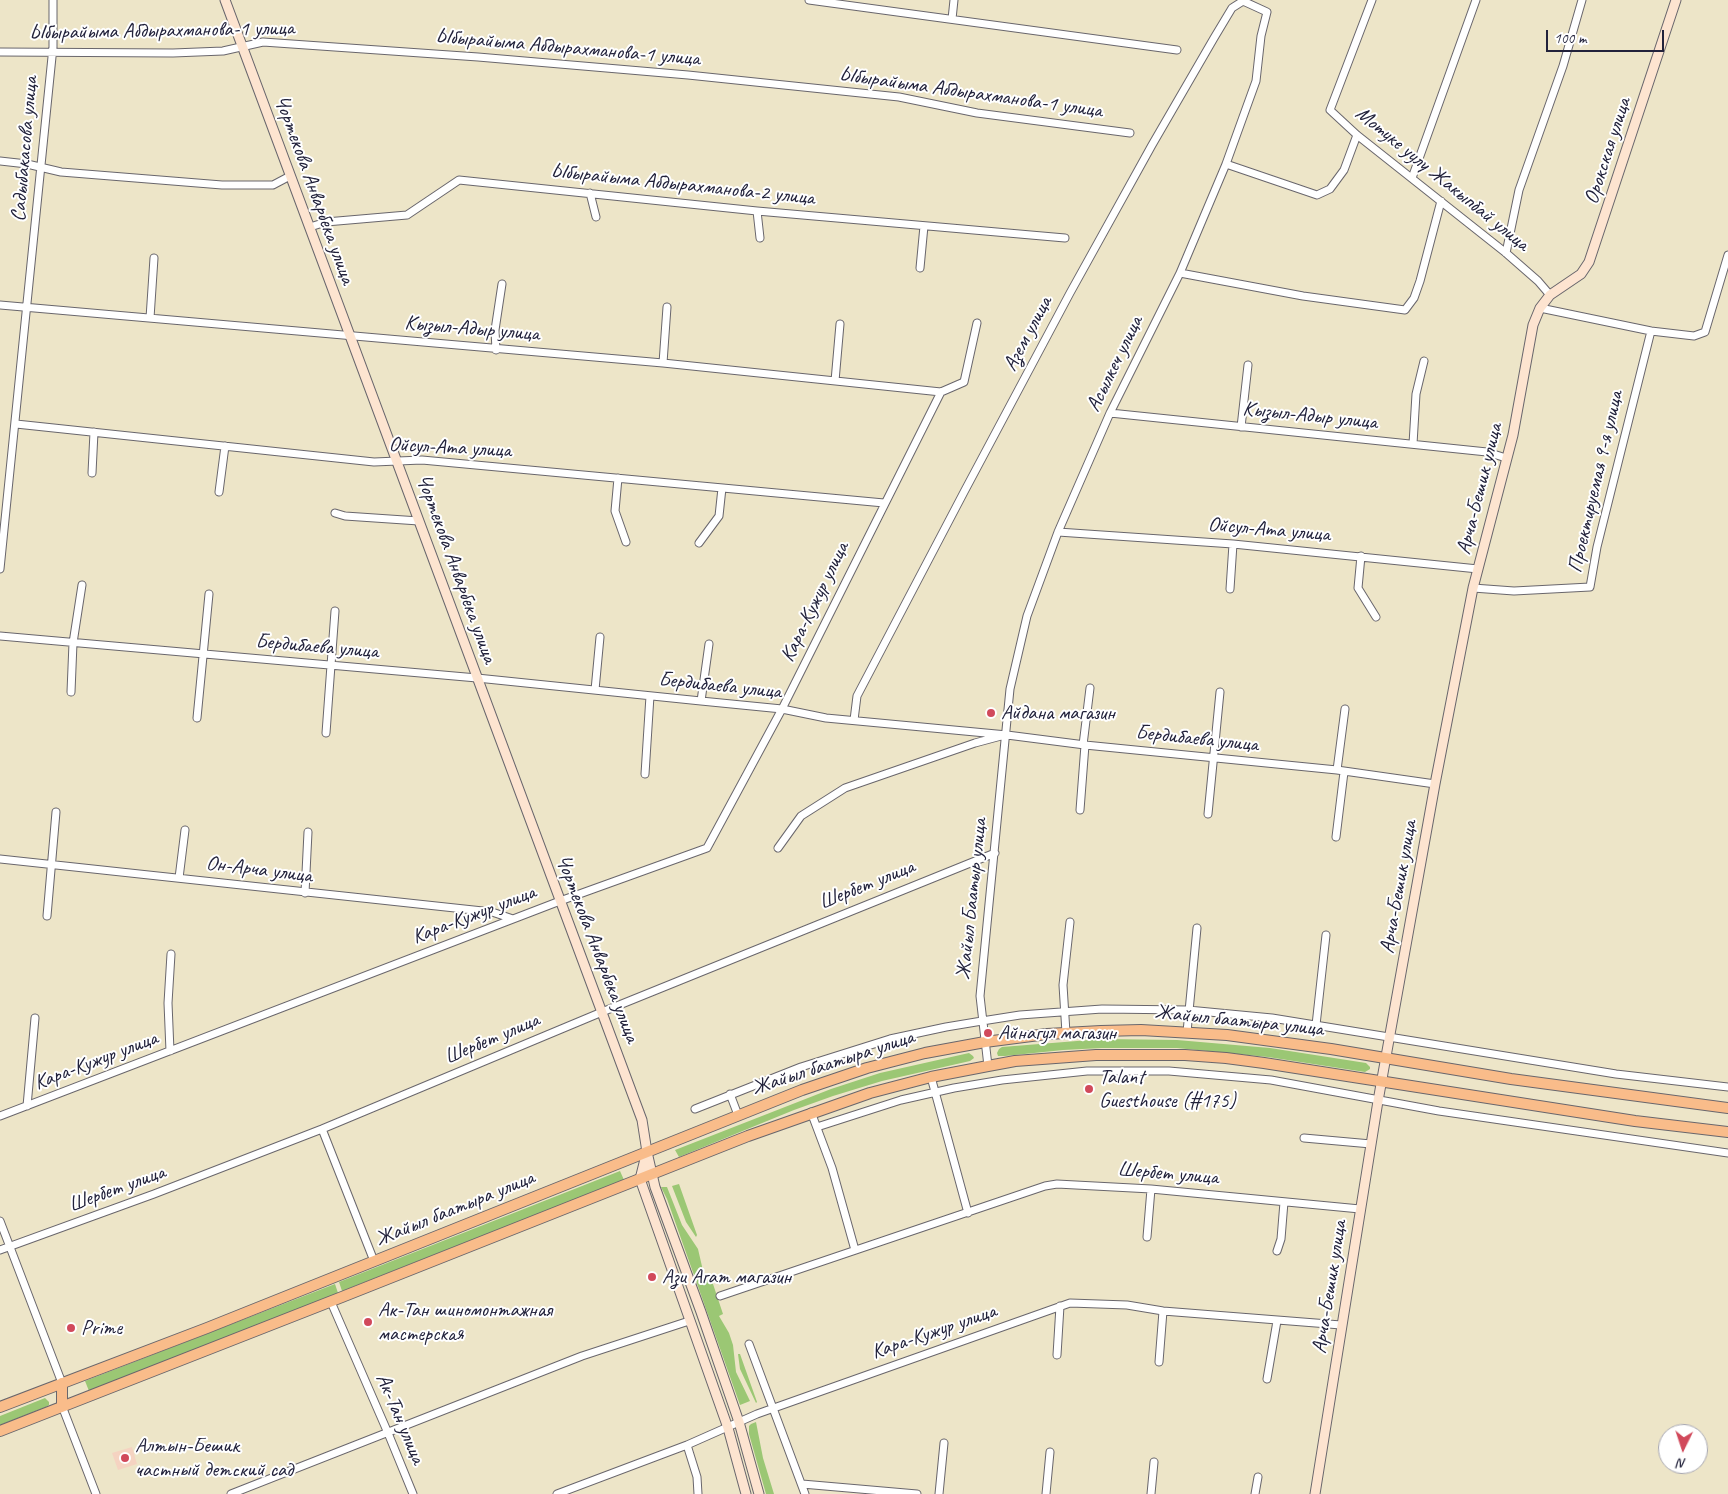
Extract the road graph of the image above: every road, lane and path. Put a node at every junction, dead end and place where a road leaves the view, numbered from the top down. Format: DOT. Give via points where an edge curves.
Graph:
graph roads {
  1 [pos="52,0"];
  2 [pos="225,0"];
  3 [pos="809,0"];
  4 [pos="954,0"];
  5 [pos="1372,0"];
  6 [pos="1476,0"];
  7 [pos="1582,0"];
  8 [pos="1676,0"];
  9 [pos="1267,12"];
  10 [pos="952,18"];
  11 [pos="243,47"];
  12 [pos="1177,50"];
  13 [pos="0,52"];
  14 [pos="52,52"];
  15 [pos="1130,133"];
  16 [pos="1357,135"];
  17 [pos="0,161"];
  18 [pos="1226,164"];
  19 [pos="41,167"];
  20 [pos="290,176"];
  21 [pos="1412,178"];
  22 [pos="590,193"];
  23 [pos="1441,202"];
  24 [pos="757,211"];
  25 [pos="596,217"];
  26 [pos="924,226"];
  27 [pos="310,227"];
  28 [pos="760,238"];
  29 [pos="1065,238"];
  30 [pos="1506,253"];
  31 [pos="1728,255"];
  32 [pos="154,258"];
  33 [pos="920,268"];
  34 [pos="1180,273"];
  35 [pos="502,284"];
  36 [pos="1550,295"];
  37 [pos="0,305"];
  38 [pos="667,307"];
  39 [pos="28,308"];
  40 [pos="1540,308"];
  41 [pos="150,318"];
  42 [pos="977,323"];
  43 [pos="840,324"];
  44 [pos="1651,331"];
  45 [pos="350,335"];
  46 [pos="496,350"];
  47 [pos="1424,361"];
  48 [pos="663,363"];
  49 [pos="1248,365"];
  50 [pos="835,381"];
  51 [pos="941,392"];
  52 [pos="1110,413"];
  53 [pos="16,424"];
  54 [pos="1241,427"];
  55 [pos="94,432"];
  56 [pos="1413,444"];
  57 [pos="225,446"];
  58 [pos="1506,458"];
  59 [pos="397,461"];
  60 [pos="92,473"];
  61 [pos="618,478"];
  62 [pos="722,488"];
  63 [pos="219,492"];
  64 [pos="884,503"];
  65 [pos="335,513"];
  66 [pos="419,521"];
  67 [pos="1058,532"];
  68 [pos="626,542"];
  69 [pos="699,543"];
  70 [pos="1233,544"];
  71 [pos="1361,556"];
  72 [pos="0,569"];
  73 [pos="1478,569"];
  74 [pos="82,585"];
  75 [pos="1473,588"];
  76 [pos="1230,589"];
  77 [pos="209,594"];
  78 [pos="335,611"];
  79 [pos="1376,617"];
  80 [pos="0,636"];
  81 [pos="600,637"];
  82 [pos="73,643"];
  83 [pos="709,644"];
  84 [pos="203,654"];
  85 [pos="332,666"];
  86 [pos="477,678"];
  87 [pos="1090,688"];
  88 [pos="595,690"];
  89 [pos="71,692"];
  90 [pos="1220,692"];
  91 [pos="650,696"];
  92 [pos="701,701"];
  93 [pos="782,709"];
  94 [pos="1345,709"];
  95 [pos="197,718"];
  96 [pos="854,720"];
  97 [pos="326,733"];
  98 [pos="1006,735"];
  99 [pos="1084,745"];
  100 [pos="1214,758"];
  101 [pos="1341,771"];
  102 [pos="645,774"];
  103 [pos="1435,784"];
  104 [pos="1080,810"];
  105 [pos="56,812"];
  106 [pos="1208,814"];
  107 [pos="185,830"];
  108 [pos="308,832"];
  109 [pos="1336,837"];
  110 [pos="778,848"];
  111 [pos="995,852"];
  112 [pos="0,859"];
  113 [pos="52,864"];
  114 [pos="179,878"];
  115 [pos="305,893"];
  116 [pos="560,901"];
  117 [pos="46,916"];
  118 [pos="514,919"];
  119 [pos="1070,922"];
  120 [pos="1197,928"];
  121 [pos="1326,935"];
  122 [pos="171,954"];
  123 [pos="1188,1010"];
  124 [pos="1064,1011"];
  125 [pos="602,1012"];
  126 [pos="35,1018"];
  127 [pos="982,1021"];
  128 [pos="1316,1025"];
  129 [pos="1186,1032"];
  130 [pos="1066,1033"];
  131 [pos="1390,1037"];
  132 [pos="985,1042"];
  133 [pos="170,1051"];
  134 [pos="1386,1058"];
  135 [pos="988,1066"];
  136 [pos="931,1077"];
  137 [pos="1382,1082"];
  138 [pos="1728,1087"];
  139 [pos="935,1092"];
  140 [pos="730,1094"];
  141 [pos="1378,1101"];
  142 [pos="27,1106"];
  143 [pos="695,1108"];
  144 [pos="1728,1108"];
  145 [pos="811,1112"];
  146 [pos="738,1114"];
  147 [pos="0,1116"];
  148 [pos="817,1127"];
  149 [pos="322,1129"];
  150 [pos="1728,1132"];
  151 [pos="1304,1138"];
  152 [pos="1371,1144"];
  153 [pos="647,1152"];
  154 [pos="1728,1153"];
  155 [pos="651,1175"];
  156 [pos="640,1179"];
  157 [pos="1151,1189"];
  158 [pos="1284,1202"];
  159 [pos="1360,1209"];
  160 [pos="968,1212"];
  161 [pos="0,1220"];
  162 [pos="1147,1237"];
  163 [pos="10,1246"];
  164 [pos="0,1250"];
  165 [pos="855,1250"];
  166 [pos="1277,1251"];
  167 [pos="374,1261"];
  168 [pos="720,1296"];
  169 [pos="331,1302"];
  170 [pos="1060,1306"];
  171 [pos="1163,1311"];
  172 [pos="689,1321"];
  173 [pos="1277,1321"];
  174 [pos="1341,1325"];
  175 [pos="749,1344"];
  176 [pos="1057,1355"];
  177 [pos="1159,1362"];
  178 [pos="1267,1378"];
  179 [pos="62,1383"];
  180 [pos="62,1406"];
  181 [pos="0,1407"];
  182 [pos="774,1408"];
  183 [pos="739,1422"];
  184 [pos="728,1428"];
  185 [pos="0,1431"];
  186 [pos="388,1433"];
  187 [pos="944,1443"];
  188 [pos="687,1445"];
  189 [pos="1050,1452"];
  190 [pos="1154,1462"];
  191 [pos="1258,1477"];
  192 [pos="802,1484"];
  193 [pos="96,1494"];
  194 [pos="231,1494"];
  195 [pos="413,1494"];
  196 [pos="557,1494"];
  197 [pos="698,1494"];
  198 [pos="746,1494"];
  199 [pos="760,1494"];
  200 [pos="805,1494"];
  201 [pos="917,1494"];
  202 [pos="939,1494"];
  203 [pos="1046,1494"];
  204 [pos="1151,1494"];
  205 [pos="1255,1494"];
  206 [pos="1315,1494"];
  1 -- 14 [label="street, Садыбакасова улица"];
  2 -- 11 [label="street, Чортекова Анварбека улица"];
  3 -- 10 [label="street"];
  4 -- 10 [label="street"];
  5 -- 16 [label="street, Мотуке уулу Жакыпбай улица" via="1330,110"];
  6 -- 21 [label="street"];
  7 -- 30 [label="street" via="1520,190"];
  8 -- 36 [label="street, Орокская улица" via="1589,262 1581,274"];
  9 -- 18 [label="street, Асылкеч улица" via="1256,81"];
  9 -- 96 [label="street, Азем улица" via="1243,1 1232,8 1070,293 964,492 858,696"];
  10 -- 12 [label="street"];
  11 -- 14 [label="street, Ыбырайыма Абдырахманова-1 улица" via="173,53"];
  11 -- 15 [label="street, Ыбырайыма Абдырахманова-1 улица" via="263,42 688,75 899,97 977,113"];
  11 -- 20 [label="street, Чортекова Анварбека улица"];
  13 -- 14 [label="street, Ыбырайыма Абдырахманова-1 улица"];
  14 -- 19 [label="street, Садыбакасова улица"];
  16 -- 18 [label="street" via="1344,170 1330,189 1317,195"];
  16 -- 21 [label="street, Мотуке уулу Жакыпбай улица"];
  17 -- 19 [label="street"];
  18 -- 34 [label="street, Асылкеч улица"];
  19 -- 20 [label="street" via="61,172 222,185 273,185"];
  19 -- 39 [label="street, Садыбакасова улица"];
  20 -- 27 [label="street, Чортекова Анварбека улица"];
  21 -- 23 [label="street, Мотуке уулу Жакыпбай улица"];
  22 -- 24 [label="street, Ыбырайыма Абдырахманова-2 улица"];
  22 -- 25 [label="street"];
  22 -- 27 [label="street, Ыбырайыма Абдырахманова-2 улица" via="459,180 407,215 326,222"];
  23 -- 30 [label="street, Мотуке уулу Жакыпбай улица"];
  23 -- 34 [label="street" via="1420,281 1414,298 1404,310 1303,296"];
  24 -- 26 [label="street, Ыбырайыма Абдырахманова-2 улица"];
  24 -- 28 [label="street"];
  26 -- 29 [label="street, Ыбырайыма Абдырахманова-2 улица"];
  26 -- 33 [label="street"];
  27 -- 45 [label="street, Чортекова Анварбека улица"];
  30 -- 36 [label="street, Мотуке уулу Жакыпбай улица"];
  31 -- 44 [label="street" via="1705,332 1694,336"];
  32 -- 41 [label="street"];
  34 -- 52 [label="street, Асылкеч улица"];
  35 -- 46 [label="street" via="495,330"];
  36 -- 40 [label="street, Арча-Бешик улица"];
  37 -- 39 [label="street, Кызыл-Адыр улица"];
  38 -- 48 [label="street"];
  39 -- 41 [label="street, Кызыл-Адыр улица"];
  39 -- 53 [label="street, Садыбакасова улица"];
  40 -- 44 [label="street"];
  40 -- 58 [label="street, Арча-Бешик улица" via="1532,325"];
  41 -- 45 [label="street, Кызыл-Адыр улица"];
  42 -- 51 [label="street" via="964,382"];
  43 -- 50 [label="street"];
  44 -- 75 [label="street, Проектируемая 9-я улица" via="1590,586 1514,591"];
  45 -- 46 [label="street, Кызыл-Адыр улица"];
  45 -- 59 [label="street, Чортекова Анварбека улица"];
  46 -- 48 [label="street, Кызыл-Адыр улица"];
  47 -- 56 [label="street" via="1416,394"];
  48 -- 50 [label="street, Кызыл-Адыр улица"];
  49 -- 54 [label="street"];
  50 -- 51 [label="street, Кызыл-Адыр улица"];
  51 -- 64 [label="street, Кара-Кужур улица"];
  52 -- 54 [label="street, Кызыл-Адыр улица"];
  52 -- 67 [label="street, Асылкеч улица"];
  53 -- 55 [label="street, Ойсул-Ата улица"];
  53 -- 72 [label="street, Садыбакасова улица"];
  54 -- 56 [label="street, Кызыл-Адыр улица"];
  55 -- 57 [label="street, Ойсул-Ата улица"];
  55 -- 60 [label="street"];
  56 -- 58 [label="street, Кызыл-Адыр улица" via="1487,452"];
  57 -- 59 [label="street, Ойсул-Ата улица" via="374,462"];
  57 -- 63 [label="street"];
  58 -- 73 [label="street, Арча-Бешик улица"];
  59 -- 61 [label="street, Ойсул-Ата улица" via="422,460"];
  59 -- 66 [label="street, Чортекова Анварбека улица"];
  61 -- 62 [label="street, Ойсул-Ата улица"];
  61 -- 68 [label="street" via="615,511"];
  62 -- 64 [label="street, Ойсул-Ата улица"];
  62 -- 69 [label="street" via="719,516"];
  64 -- 93 [label="street, Кара-Кужур улица"];
  65 -- 66 [label="street"];
  66 -- 86 [label="street, Чортекова Анварбека улица"];
  67 -- 70 [label="street, Ойсул-Ата улица"];
  67 -- 98 [label="street, Асылкеч улица" via="1027,616 1010,689"];
  70 -- 71 [label="street, Ойсул-Ата улица"];
  70 -- 76 [label="street"];
  71 -- 73 [label="street, Ойсул-Ата улица"];
  71 -- 79 [label="street" via="1358,588"];
  73 -- 75 [label="street, Арча-Бешик улица"];
  74 -- 82 [label="street"];
  75 -- 103 [label="street, Арча-Бешик улица"];
  77 -- 84 [label="street"];
  78 -- 85 [label="street"];
  80 -- 82 [label="street, Бердибаева улица"];
  81 -- 88 [label="street"];
  82 -- 84 [label="street, Бердибаева улица"];
  82 -- 89 [label="street"];
  83 -- 92 [label="street"];
  84 -- 85 [label="street, Бердибаева улица"];
  84 -- 95 [label="street"];
  85 -- 86 [label="street, Бердибаева улица"];
  85 -- 97 [label="street"];
  86 -- 88 [label="street, Бердибаева улица"];
  86 -- 116 [label="street, Чортекова Анварбека улица"];
  87 -- 99 [label="street"];
  88 -- 91 [label="street, Бердибаева улица"];
  90 -- 100 [label="street"];
  91 -- 92 [label="street, Бердибаева улица"];
  91 -- 102 [label="street"];
  92 -- 93 [label="street, Бердибаева улица"];
  93 -- 96 [label="street, Бердибаева улица"];
  93 -- 116 [label="street, Кара-Кужур улица" via="707,848"];
  94 -- 101 [label="street"];
  96 -- 98 [label="street, Бердибаева улица"];
  98 -- 99 [label="street, Бердибаева улица"];
  98 -- 110 [label="street" via="845,788 801,816"];
  98 -- 111 [label="street, Жайыл Баатыр улица"];
  99 -- 100 [label="street, Бердибаева улица"];
  99 -- 104 [label="street"];
  100 -- 101 [label="street, Бердибаева улица"];
  100 -- 106 [label="street"];
  101 -- 103 [label="street, Бердибаева улица"];
  101 -- 109 [label="street"];
  103 -- 131 [label="street, Арча-Бешик улица"];
  105 -- 113 [label="street"];
  107 -- 114 [label="street"];
  108 -- 115 [label="street"];
  111 -- 125 [label="street, Шербет улица"];
  111 -- 127 [label="street, Жайыл Баатыр улица" via="980,996"];
  112 -- 113 [label="street, Он-Арча улица"];
  113 -- 114 [label="street, Он-Арча улица"];
  113 -- 117 [label="street"];
  114 -- 115 [label="street, Он-Арча улица"];
  115 -- 118 [label="street, Он-Арча улица" via="492,912"];
  116 -- 118 [label="street, Кара-Кужур улица"];
  116 -- 125 [label="street, Чортекова Анварбека улица"];
  118 -- 133 [label="street, Кара-Кужур улица"];
  119 -- 124 [label="street" via="1063,985"];
  120 -- 123 [label="street"];
  121 -- 128 [label="street"];
  122 -- 133 [label="street"];
  123 -- 124 [label="street"];
  123 -- 128 [label="street"];
  123 -- 129 [label="street"];
  124 -- 127 [label="street"];
  124 -- 130 [label="street"];
  125 -- 149 [label="street, Шербет улица"];
  125 -- 153 [label="street, Чортекова Анварбека улица" via="642,1120"];
  126 -- 142 [label="street"];
  127 -- 132 [label="street, Жайыл Баатыр улица"];
  127 -- 140 [label="street" via="867,1045"];
  128 -- 131 [label="street"];
  129 -- 130 [label="main road, Жайыл баатыра улица"];
  129 -- 134 [label="main road, Жайыл баатыра улица" via="1268,1040"];
  130 -- 132 [label="main road, Жайыл баатыра улица"];
  131 -- 134 [label="street, Арча-Бешик улица"];
  131 -- 138 [label="street" via="1616,1074"];
  132 -- 135 [label="street, Жайыл Баатыр улица"];
  132 -- 146 [label="main road, Жайыл баатыра улица" via="867,1068"];
  133 -- 142 [label="street, Кара-Кужур улица"];
  134 -- 137 [label="street, Арча-Бешик улица"];
  134 -- 144 [label="main road, Жайыл баатыра улица"];
  135 -- 136 [label="main road, Жайыл баатыра улица"];
  135 -- 137 [label="main road, Жайыл баатыра улица" via="1096,1055 1186,1055 1264,1063"];
  136 -- 139 [label="street"];
  136 -- 145 [label="main road, Жайыл баатыра улица"];
  137 -- 141 [label="street, Арча-Бешик улица"];
  137 -- 150 [label="main road, Жайыл баатыра улица"];
  139 -- 141 [label="street" via="1028,1076 1150,1070 1271,1080"];
  139 -- 148 [label="street"];
  139 -- 160 [label="street"];
  140 -- 143 [label="street"];
  140 -- 146 [label="street"];
  141 -- 152 [label="street, Арча-Бешик улица"];
  141 -- 154 [label="street"];
  142 -- 147 [label="street, Кара-Кужур улица"];
  145 -- 148 [label="street"];
  145 -- 155 [label="main road, Жайыл баатыра улица"];
  146 -- 153 [label="main road, Жайыл баатыра улица"];
  148 -- 165 [label="street"];
  149 -- 163 [label="street, Шербет улица"];
  149 -- 167 [label="street"];
  151 -- 152 [label="street"];
  152 -- 159 [label="street, Арча-Бешик улица"];
  153 -- 155 [label="street, Чортекова Анварбека улица"];
  153 -- 156 [label="street"];
  153 -- 167 [label="main road, Жайыл баатыра улица"];
  155 -- 156 [label="main road, Жайыл баатыра улица"];
  155 -- 183 [label="street"];
  156 -- 169 [label="main road, Жайыл баатыра улица"];
  156 -- 172 [label="street"];
  157 -- 158 [label="street, Шербет улица"];
  157 -- 160 [label="street, Шербет улица" via="1057,1184"];
  157 -- 162 [label="street"];
  158 -- 159 [label="street, Шербет улица"];
  158 -- 166 [label="street"];
  159 -- 174 [label="street, Арча-Бешик улица"];
  160 -- 165 [label="street, Шербет улица"];
  161 -- 163 [label="street"];
  163 -- 164 [label="street, Шербет улица"];
  163 -- 179 [label="street"];
  165 -- 168 [label="street, Шербет улица"];
  167 -- 179 [label="main road, Жайыл баатыра улица"];
  169 -- 180 [label="main road, Жайыл баатыра улица"];
  169 -- 186 [label="street, Ак-Тан улица"];
  170 -- 171 [label="street, Кара-Кужур улица" via="1077,1302"];
  170 -- 176 [label="street"];
  170 -- 182 [label="street, Кара-Кужур улица"];
  171 -- 173 [label="street, Кара-Кужур улица"];
  171 -- 177 [label="street"];
  172 -- 184 [label="street"];
  172 -- 186 [label="street" via="582,1356"];
  173 -- 174 [label="street, Кара-Кужур улица"];
  173 -- 178 [label="street"];
  174 -- 206 [label="street, Арча-Бешик улица"];
  175 -- 182 [label="street"];
  179 -- 180 [label="main road"];
  179 -- 181 [label="main road, Жайыл баатыра улица"];
  180 -- 185 [label="main road, Жайыл баатыра улица"];
  180 -- 193 [label="street"];
  182 -- 183 [label="street, Кара-Кужур улица"];
  182 -- 192 [label="street"];
  183 -- 184 [label="street, Кара-Кужур улица"];
  183 -- 199 [label="street"];
  184 -- 188 [label="street, Кара-Кужур улица"];
  184 -- 198 [label="street"];
  186 -- 194 [label="street"];
  186 -- 195 [label="street, Ак-Тан улица"];
  187 -- 202 [label="street"];
  188 -- 196 [label="street, Кара-Кужур улица"];
  188 -- 197 [label="street" via="697,1477"];
  189 -- 203 [label="street"];
  190 -- 204 [label="street"];
  191 -- 205 [label="street"];
  192 -- 200 [label="street"];
  192 -- 201 [label="street"];
}
